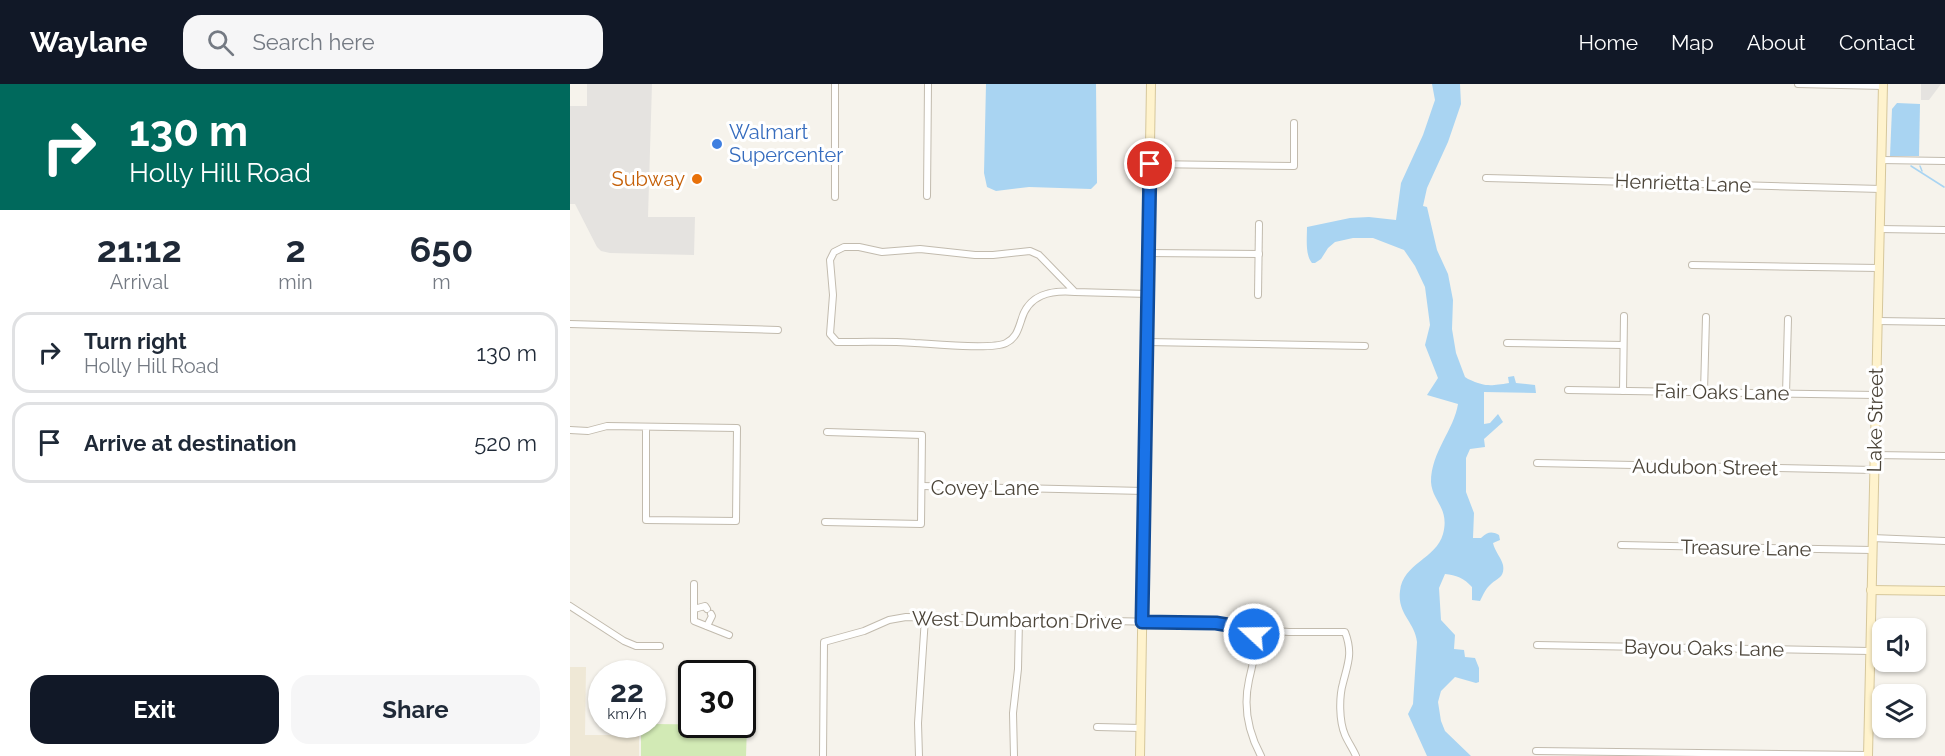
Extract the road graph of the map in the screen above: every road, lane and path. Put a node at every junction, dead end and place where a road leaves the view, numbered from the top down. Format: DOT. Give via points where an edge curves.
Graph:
graph roads {
  1 [pos="836,84"];
  2 [pos="928,84"];
  3 [pos="1151,84"];
  4 [pos="1798,84"];
  5 [pos="1883,85"];
  6 [pos="1294,123"];
  7 [pos="1881,160"];
  8 [pos="1945,161"];
  9 [pos="1150,164"];
  10 [pos="1486,178"];
  11 [pos="1881,189"];
  12 [pos="927,196"];
  13 [pos="835,197"];
  14 [pos="1259,224"];
  15 [pos="1879,229"];
  16 [pos="1945,230"];
  17 [pos="1148,253"];
  18 [pos="1259,254"];
  19 [pos="1692,265"];
  20 [pos="1879,268"];
  21 [pos="1075,292"];
  22 [pos="1148,294"];
  23 [pos="1258,295"];
  24 [pos="1624,316"];
  25 [pos="1706,317"];
  26 [pos="1788,319"];
  27 [pos="1877,321"];
  28 [pos="1945,322"];
  29 [pos="570,324"];
  30 [pos="778,330"];
  31 [pos="1147,342"];
  32 [pos="1507,343"];
  33 [pos="1623,345"];
  34 [pos="1365,346"];
  35 [pos="1568,390"];
  36 [pos="1623,391"];
  37 [pos="1704,392"];
  38 [pos="1786,394"];
  39 [pos="1876,395"];
  40 [pos="646,427"];
  41 [pos="570,430"];
  42 [pos="827,432"];
  43 [pos="1874,455"];
  44 [pos="1945,456"];
  45 [pos="1537,464"];
  46 [pos="1874,470"];
  47 [pos="922,486"];
  48 [pos="1144,491"];
  49 [pos="825,522"];
  50 [pos="1872,538"];
  51 [pos="1945,541"];
  52 [pos="1620,545"];
  53 [pos="1872,550"];
  54 [pos="694,584"];
  55 [pos="1871,590"];
  56 [pos="1945,591"];
  57 [pos="570,606"];
  58 [pos="694,609"];
  59 [pos="925,618"];
  60 [pos="1019,620"];
  61 [pos="1142,622"];
  62 [pos="706,626"];
  63 [pos="1252,629"];
  64 [pos="729,635"];
  65 [pos="1538,645"];
  66 [pos="660,646"];
  67 [pos="1870,651"];
  68 [pos="1097,727"];
  69 [pos="1141,728"];
  70 [pos="1536,751"];
  71 [pos="823,756"];
  72 [pos="919,756"];
  73 [pos="1014,756"];
  74 [pos="1140,756"];
  75 [pos="1261,756"];
  76 [pos="1356,756"];
  77 [pos="1868,756"];
  1 -- 13 [label="street"];
  2 -- 12 [label="street"];
  3 -- 9 [label="street"];
  4 -- 5 [label="street"];
  5 -- 7 [label="street, Lake Street"];
  6 -- 9 [label="street" via="1294,166"];
  7 -- 8 [label="street"];
  7 -- 11 [label="street, Lake Street"];
  9 -- 17 [label="street"];
  10 -- 11 [label="street, Henrietta Lane"];
  11 -- 15 [label="street, Lake Street"];
  14 -- 18 [label="street"];
  15 -- 16 [label="street"];
  15 -- 20 [label="street, Lake Street"];
  17 -- 18 [label="street"];
  17 -- 22 [label="street"];
  18 -- 23 [label="street"];
  19 -- 20 [label="street"];
  20 -- 27 [label="street, Lake Street"];
  21 -- 21 [label="street" via="1039,255 1030,251 975,255 844,247 830,260 830,334 837,342 1001,345 1012,339 1035,298"];
  21 -- 22 [label="street"];
  22 -- 31 [label="street"];
  24 -- 33 [label="street"];
  25 -- 37 [label="street"];
  26 -- 38 [label="street"];
  27 -- 28 [label="street"];
  27 -- 39 [label="street, Lake Street"];
  29 -- 30 [label="street"];
  31 -- 34 [label="street"];
  31 -- 48 [label="street"];
  32 -- 33 [label="street"];
  33 -- 36 [label="street"];
  35 -- 36 [label="street, Fair Oaks Lane"];
  36 -- 37 [label="street, Fair Oaks Lane"];
  37 -- 38 [label="street, Fair Oaks Lane"];
  38 -- 39 [label="street, Fair Oaks Lane"];
  39 -- 43 [label="street, Lake Street"];
  40 -- 40 [label="street" via="737,428 736,521 646,520"];
  40 -- 41 [label="street"];
  42 -- 47 [label="street" via="922,435"];
  43 -- 44 [label="street"];
  43 -- 46 [label="street, Lake Street"];
  45 -- 46 [label="street, Audubon Street"];
  46 -- 50 [label="street, Lake Street"];
  47 -- 48 [label="street, Covey Lane"];
  47 -- 49 [label="street, Covey Lane" via="921,524"];
  48 -- 61 [label="street"];
  50 -- 51 [label="street"];
  50 -- 53 [label="street, Lake Street"];
  52 -- 53 [label="street, Treasure Lane"];
  53 -- 55 [label="street, Lake Street"];
  54 -- 58 [label="street"];
  55 -- 56 [label="street"];
  55 -- 67 [label="street, Lake Street"];
  57 -- 66 [label="street" via="624,641 636,646"];
  58 -- 62 [label="street" via="694,621"];
  58 -- 62 [label="street" via="705,606 709,611 712,616"];
  59 -- 60 [label="street, West Dumbarton Drive"];
  59 -- 71 [label="street, West Dumbarton Drive" via="889,620 825,642"];
  59 -- 72 [label="street"];
  60 -- 61 [label="street, West Dumbarton Drive"];
  60 -- 73 [label="street"];
  61 -- 63 [label="street, West Dumbarton Drive" via="1216,623"];
  61 -- 69 [label="street"];
  62 -- 64 [label="street"];
  63 -- 75 [label="street" via="1255,651 1247,690 1247,716"];
  63 -- 76 [label="street, West Dumbarton Drive" via="1346,632 1350,648 1342,685 1342,723"];
  65 -- 67 [label="street, Bayou Oaks Lane"];
  67 -- 77 [label="street, Lake Street"];
  68 -- 69 [label="street"];
  69 -- 74 [label="street"];
  70 -- 77 [label="street"];
}
